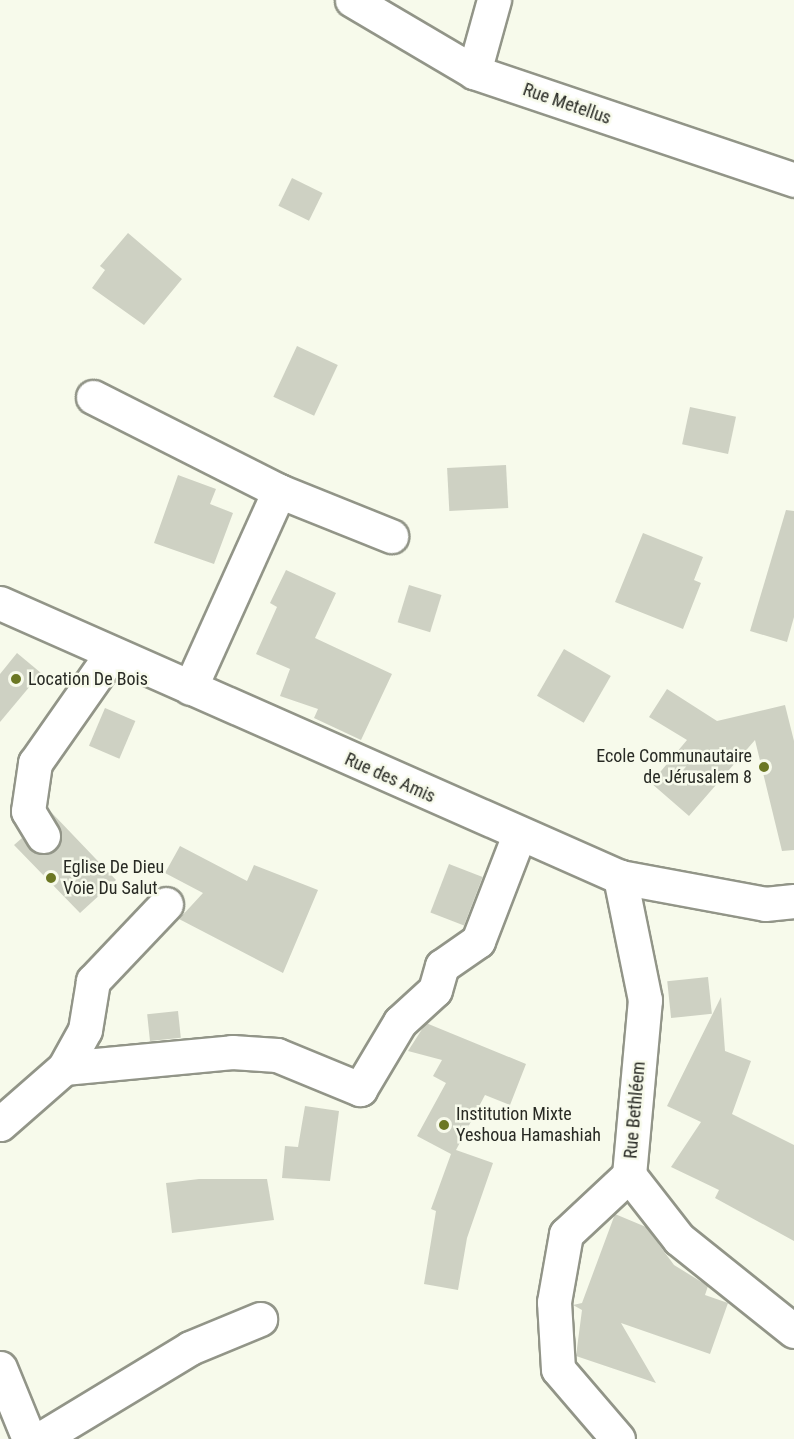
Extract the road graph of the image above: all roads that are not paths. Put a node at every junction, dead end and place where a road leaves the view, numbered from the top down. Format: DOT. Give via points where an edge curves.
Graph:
graph roads {
  1 [pos="352,0"];
  2 [pos="494,0"];
  3 [pos="474,72"];
  4 [pos="794,180"];
  5 [pos="93,397"];
  6 [pos="279,491"];
  7 [pos="391,536"];
  8 [pos="0,603"];
  9 [pos="112,653"];
  10 [pos="190,688"];
  11 [pos="519,835"];
  12 [pos="43,836"];
  13 [pos="620,877"];
  14 [pos="794,901"];
  15 [pos="166,904"];
  16 [pos="64,1068"];
  17 [pos="0,1124"];
  18 [pos="629,1175"];
  19 [pos="260,1319"];
  20 [pos="794,1330"];
  21 [pos="0,1368"];
  22 [pos="29,1439"];
  23 [pos="40,1439"];
  24 [pos="618,1439"];
  1 -- 3 [label="street, Rue Metellus"];
  2 -- 3 [label="street"];
  3 -- 4 [label="street, Rue Metellus"];
  5 -- 6 [label="street"];
  6 -- 7 [label="street"];
  6 -- 10 [label="street"];
  8 -- 9 [label="street, Rue des Amis"];
  9 -- 10 [label="street, Rue des Amis"];
  9 -- 12 [label="street" via="35,763 28,811"];
  10 -- 11 [label="street, Rue des Amis"];
  11 -- 13 [label="street, Rue des Amis"];
  11 -- 16 [label="street" via="478,941 442,966 435,990 400,1022 360,1089 277,1055 232,1052"];
  13 -- 14 [label="street, Rue des Amis" via="765,904"];
  13 -- 18 [label="street, Rue Bethléem" via="645,1000"];
  15 -- 16 [label="street" via="93,981 85,1030"];
  16 -- 17 [label="street"];
  18 -- 20 [label="street" via="680,1239"];
  18 -- 24 [label="street, Rue Bethléem" via="566,1234 554,1302 558,1369"];
  19 -- 23 [label="street" via="190,1348"];
  21 -- 22 [label="street"];
}
